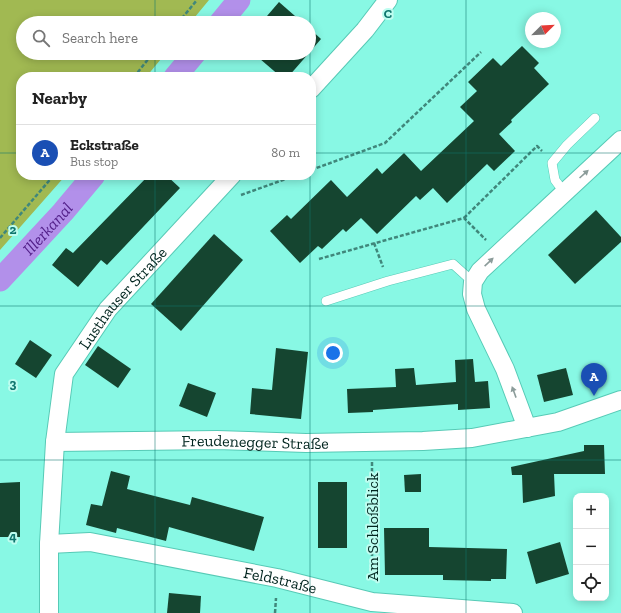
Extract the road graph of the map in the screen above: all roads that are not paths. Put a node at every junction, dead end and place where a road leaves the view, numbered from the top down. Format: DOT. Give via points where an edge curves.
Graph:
graph roads {
  1 [pos="388,0"];
  2 [pos="316,83"];
  3 [pos="595,118"];
  4 [pos="621,140"];
  5 [pos="227,180"];
  6 [pos="564,192"];
  7 [pos="473,282"];
  8 [pos="326,301"];
  9 [pos="621,400"];
  10 [pos="527,428"];
  11 [pos="55,442"];
  12 [pos="49,544"];
  13 [pos="373,607"];
  14 [pos="49,613"];
  15 [pos="513,613"];
  1 -- 2 [label="street"];
  3 -- 6 [label="lane" via="552,163 555,180"];
  6 -- 4 [label="street, one-way"];
  5 -- 11 [label="street, Lusthauser Straße" via="108,309 64,374"];
  7 -- 6 [label="street, one-way" via="480,271"];
  7 -- 8 [label="lane" via="453,264"];
  10 -- 7 [label="street, one-way" via="505,369 476,309 472,294"];
  9 -- 10 [label="street, Freudenegger Straße" via="558,422"];
  10 -- 11 [label="street, Freudenegger Straße" via="472,438 423,441"];
  11 -- 12 [label="street"];
  12 -- 13 [label="street, Feldstraße" via="90,542 277,578"];
  12 -- 14 [label="street"];
  13 -- 15 [label="street, Feldstraße"];
}
